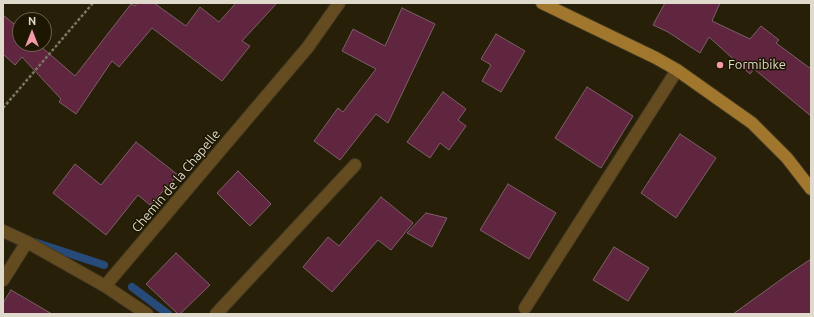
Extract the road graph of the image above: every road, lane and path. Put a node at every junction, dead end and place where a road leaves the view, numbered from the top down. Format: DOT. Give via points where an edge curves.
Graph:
graph roads {
  1 [pos="93,3"];
  2 [pos="339,3"];
  3 [pos="542,3"];
  4 [pos="677,70"];
  5 [pos="3,108"];
  6 [pos="355,165"];
  7 [pos="811,189"];
  8 [pos="3,231"];
  9 [pos="27,242"];
  10 [pos="3,280"];
  11 [pos="105,286"];
  12 [pos="526,308"];
  13 [pos="147,314"];
  14 [pos="216,314"];
  1 -- 5 [label="path"];
  2 -- 11 [label="street, Chemin de la Chapelle" via="308,47"];
  3 -- 4 [label="main road"];
  4 -- 7 [label="main road" via="752,123 787,158"];
  4 -- 12 [label="street"];
  6 -- 14 [label="street"];
  8 -- 9 [label="street"];
  9 -- 10 [label="street"];
  9 -- 11 [label="street"];
  11 -- 13 [label="street"];
}
